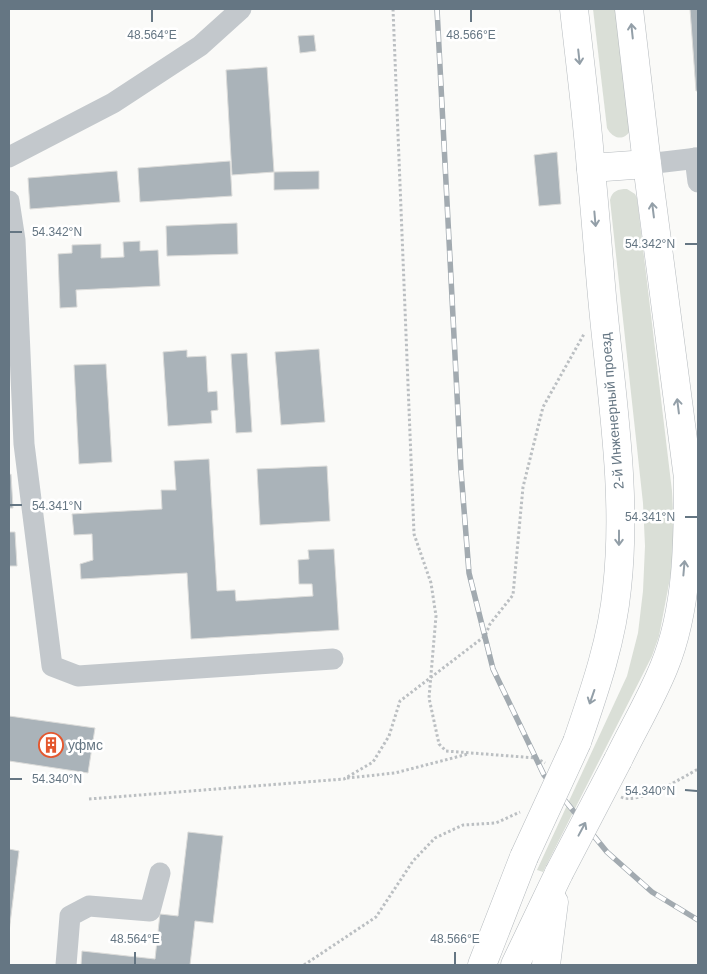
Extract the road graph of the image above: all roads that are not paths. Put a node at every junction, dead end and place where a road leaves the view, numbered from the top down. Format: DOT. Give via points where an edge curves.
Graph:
graph roads {
  1 [pos="241,9"];
  2 [pos="574,9"];
  3 [pos="629,9"];
  4 [pos="9,156"];
  5 [pos="697,158"];
  6 [pos="647,164"];
  7 [pos="591,168"];
  8 [pos="698,182"];
  9 [pos="9,201"];
  10 [pos="17,444"];
  11 [pos="689,604"];
  12 [pos="333,659"];
  13 [pos="559,872"];
  14 [pos="160,873"];
  15 [pos="508,898"];
  16 [pos="66,965"];
  17 [pos="465,965"];
  18 [pos="482,965"];
  19 [pos="515,965"];
  20 [pos="546,965"];
  1 -- 4 [label="lane" via="200,46 113,104"];
  2 -- 7 [label="main road, 2-й Инженерный проезд, one-way"];
  6 -- 3 [label="main road, one-way"];
  5 -- 6 [label="lane"];
  5 -- 8 [label="lane"];
  6 -- 7 [label="main road"];
  11 -- 6 [label="main road, one-way" via="688,478"];
  7 -- 15 [label="main road, 2-й Инженерный проезд, one-way, bridge" via="618,459 620,558 617,590 605,652 577,742"];
  9 -- 10 [label="lane" via="16,240"];
  10 -- 12 [label="lane" via="52,666 78,676"];
  13 -- 11 [label="main road, one-way, bridge" via="664,666 673,636"];
  13 -- 19 [label="main road"];
  13 -- 20 [label="main road"];
  14 -- 16 [label="lane" via="150,911 89,906 70,916"];
  15 -- 17 [label="main road" via="490,920"];
  15 -- 18 [label="main road, 2-й Инженерный проезд"];
}
